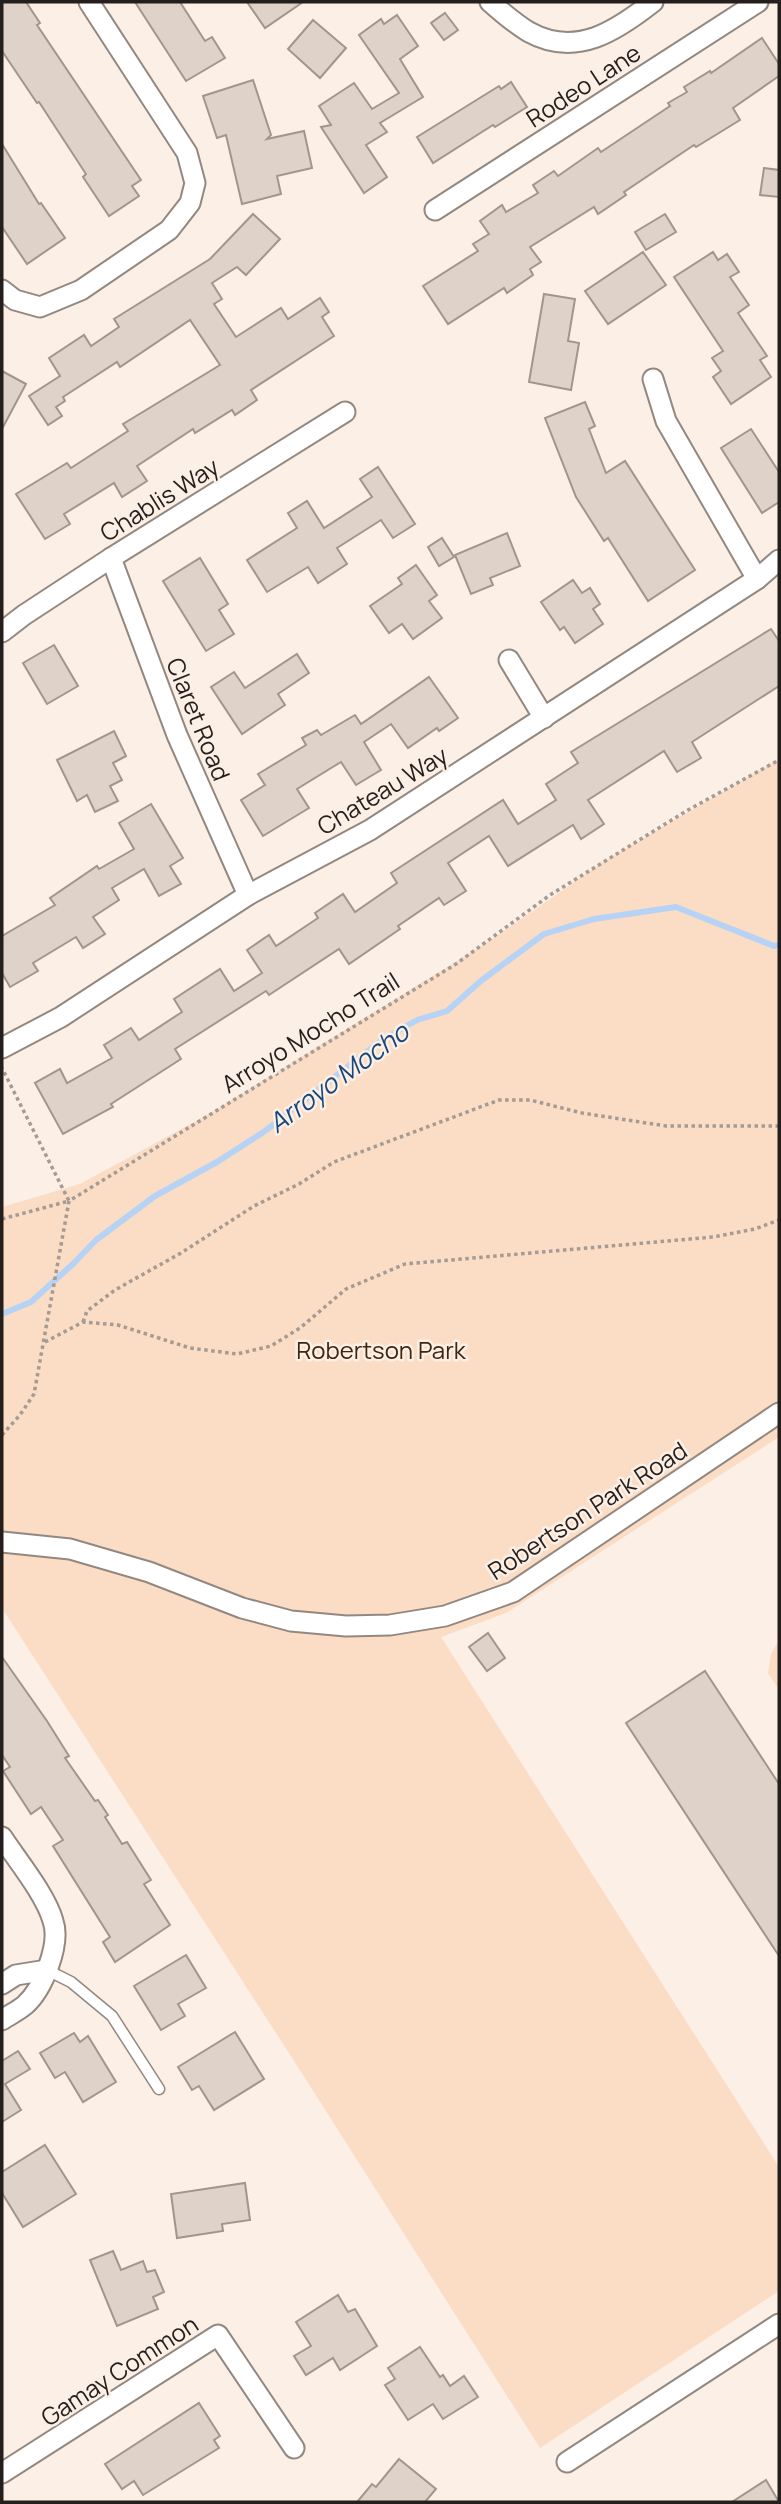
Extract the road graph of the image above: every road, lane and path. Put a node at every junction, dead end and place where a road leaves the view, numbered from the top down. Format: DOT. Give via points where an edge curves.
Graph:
graph roads {
  1 [pos="89,2"];
  2 [pos="490,2"];
  3 [pos="653,2"];
  4 [pos="758,2"];
  5 [pos="435,210"];
  6 [pos="2,290"];
  7 [pos="653,380"];
  8 [pos="345,412"];
  9 [pos="111,558"];
  10 [pos="779,560"];
  11 [pos="757,579"];
  12 [pos="2,632"];
  13 [pos="509,660"];
  14 [pos="544,718"];
  15 [pos="779,760"];
  16 [pos="248,895"];
  17 [pos="2,1048"];
  18 [pos="2,1068"];
  19 [pos="779,1126"];
  20 [pos="69,1201"];
  21 [pos="2,1219"];
  22 [pos="779,1220"];
  23 [pos="83,1322"];
  24 [pos="46,1342"];
  25 [pos="779,1413"];
  26 [pos="2,1435"];
  27 [pos="2,1542"];
  28 [pos="2,1837"];
  29 [pos="47,1970"];
  30 [pos="2,1984"];
  31 [pos="2,2020"];
  32 [pos="159,2089"];
  33 [pos="779,2324"];
  34 [pos="294,2448"];
  35 [pos="567,2462"];
  36 [pos="2,2473"];
  1 -- 6 [label="street" via="187,153 195,183 190,203 169,230 81,290 40,307 15,300"];
  2 -- 3 [label="street" via="530,32 549,40 575,42 599,38"];
  4 -- 5 [label="street, Rodeo Lane"];
  7 -- 11 [label="street" via="666,421"];
  8 -- 9 [label="street, Chablis Way"];
  9 -- 12 [label="street, Chablis Way"];
  9 -- 16 [label="street, Claret Road" via="177,735"];
  10 -- 11 [label="street, Chateau Way"];
  11 -- 14 [label="street, Chateau Way"];
  13 -- 14 [label="street"];
  14 -- 16 [label="street, Chateau Way" via="370,830"];
  15 -- 20 [label="path, Arroyo Mocho Trail" via="550,895 456,964"];
  16 -- 17 [label="street, Chateau Way" via="61,1017"];
  18 -- 20 [label="path"];
  19 -- 23 [label="path" via="666,1126 530,1100 499,1100 334,1162 115,1290 87,1311"];
  20 -- 21 [label="path, Arroyo Mocho Trail"];
  20 -- 24 [label="path"];
  22 -- 23 [label="path" via="713,1237 405,1264 346,1289 271,1346 237,1354 190,1348 118,1325"];
  23 -- 24 [label="path"];
  24 -- 26 [label="path" via="34,1394"];
  25 -- 27 [label="street, Robertson Park Road" via="513,1592 416,1621 357,1626 291,1621 70,1549"];
  28 -- 29 [label="street" via="54,1922 56,1945"];
  29 -- 30 [label="street" via="16,1975"];
  29 -- 31 [label="street" via="26,2004"];
  29 -- 32 [label="lane" via="71,1982 111,2016"];
  33 -- 35 [label="street"];
  34 -- 36 [label="street, Gamay Common" via="218,2335"];
}
